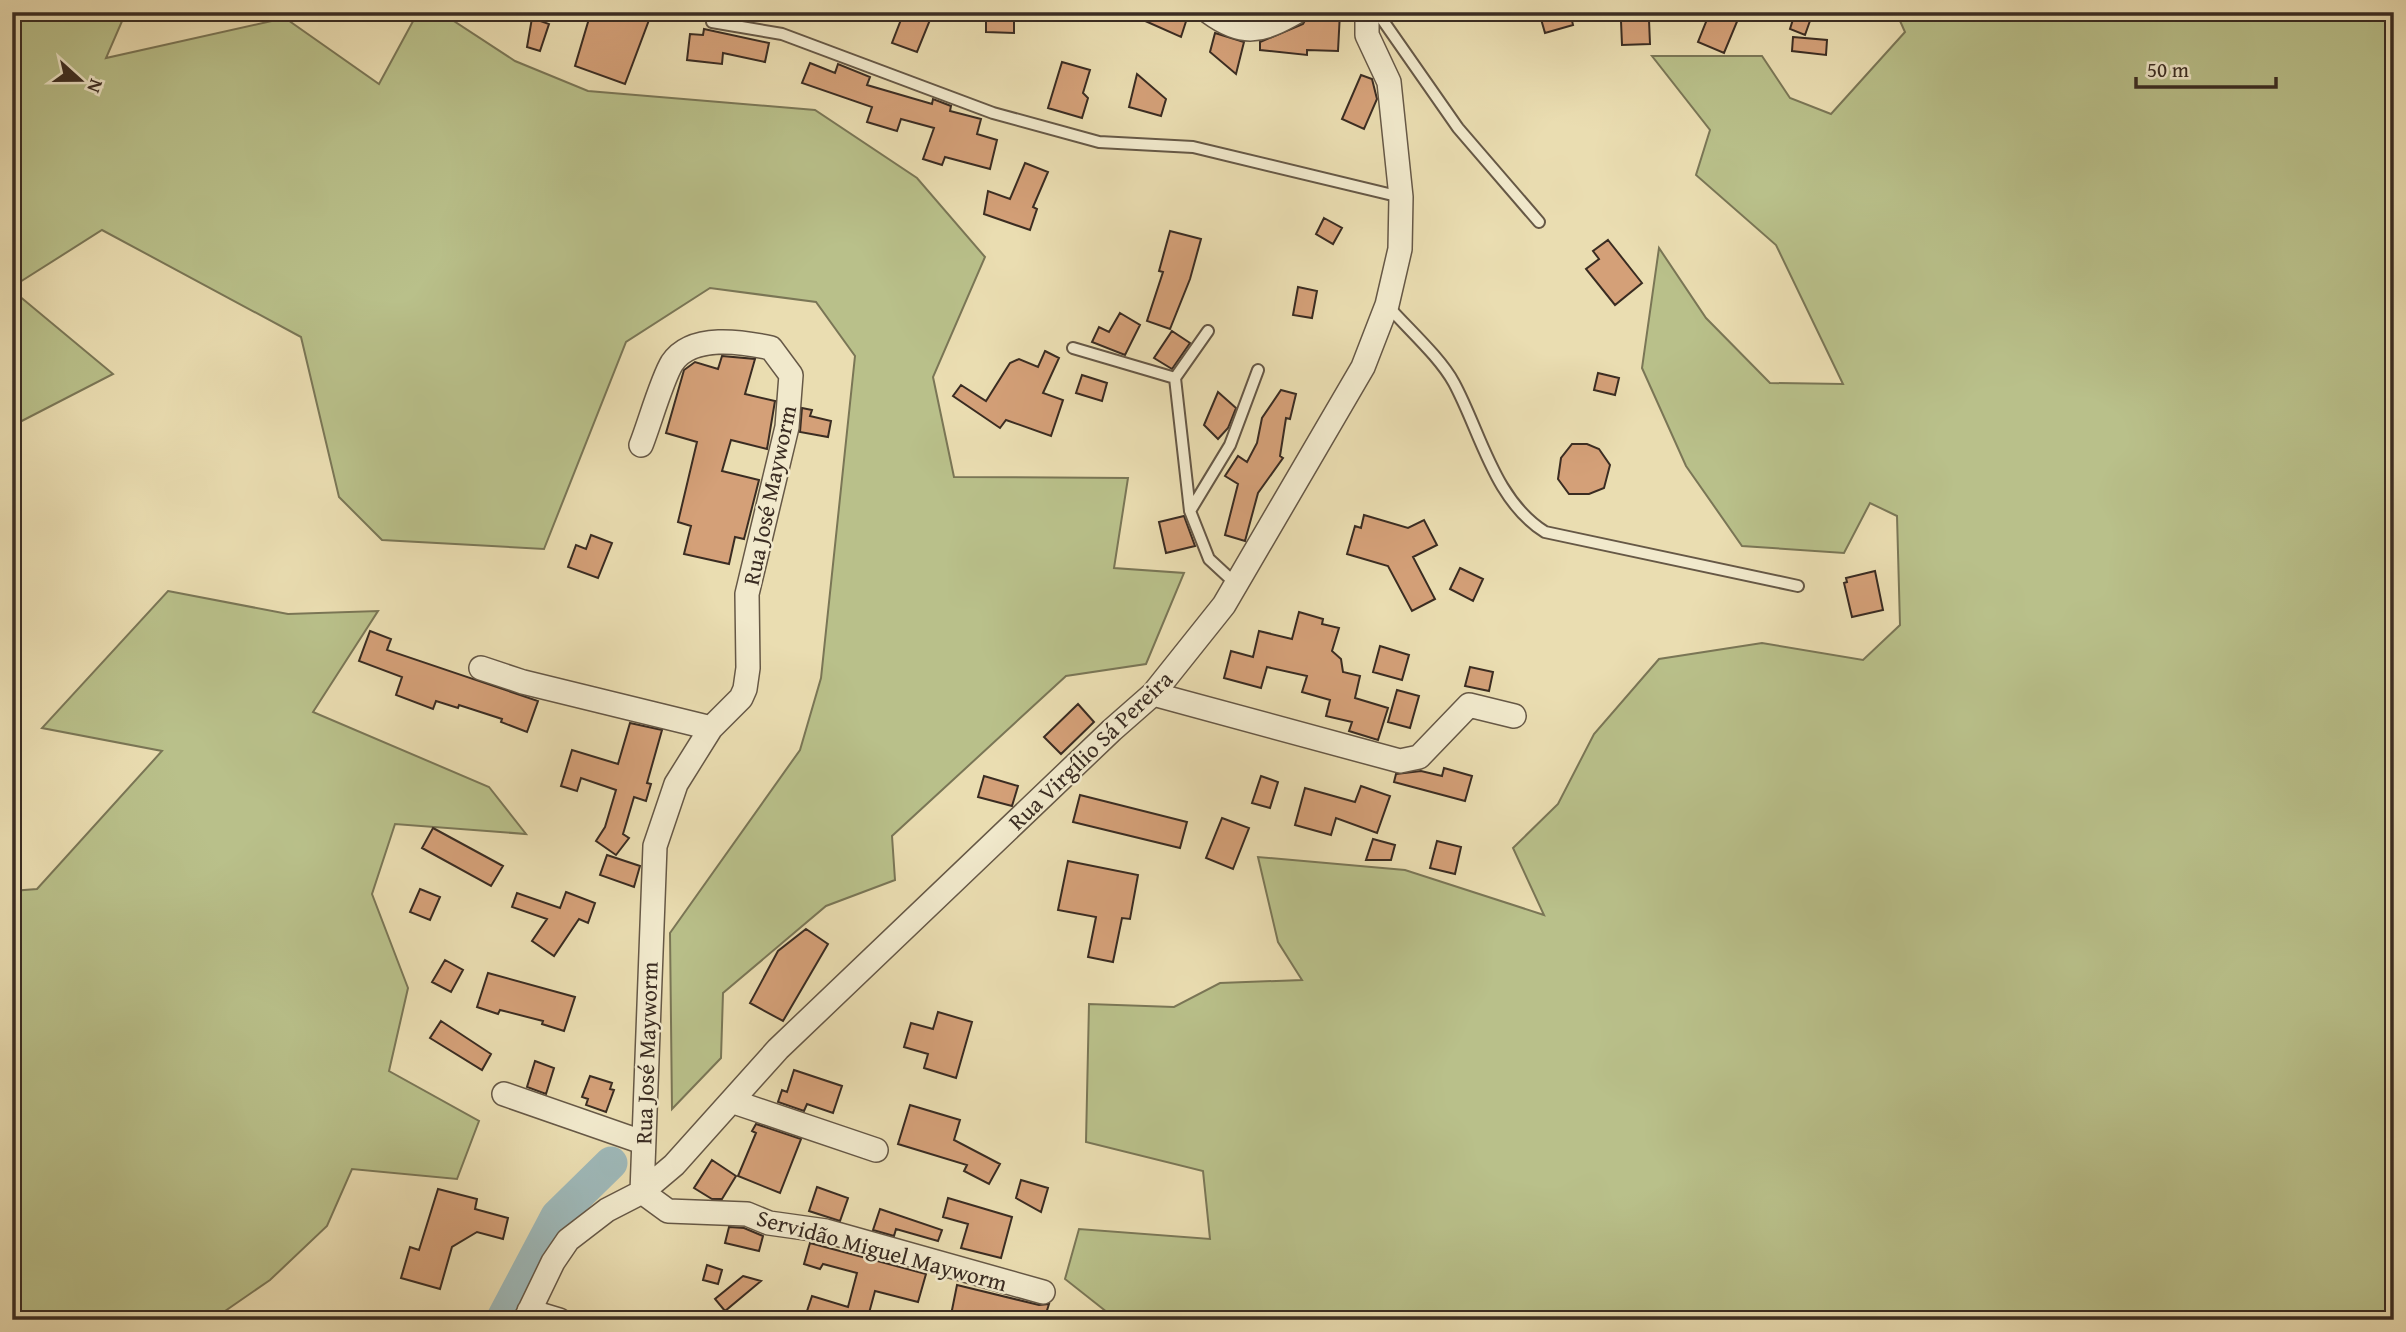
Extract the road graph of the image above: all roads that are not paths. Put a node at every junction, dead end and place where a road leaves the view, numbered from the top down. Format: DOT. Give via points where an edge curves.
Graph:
graph roads {
  1 [pos="1209,12"];
  2 [pos="1296,12"];
  3 [pos="1367,12"];
  4 [pos="1377,12"];
  5 [pos="712,22"];
  6 [pos="1401,197"];
  7 [pos="1539,222"];
  8 [pos="1387,305"];
  9 [pos="1208,331"];
  10 [pos="1073,348"];
  11 [pos="1258,370"];
  12 [pos="1175,378"];
  13 [pos="641,446"];
  14 [pos="1190,511"];
  15 [pos="1236,584"];
  16 [pos="1798,586"];
  17 [pos="481,668"];
  18 [pos="1153,694"];
  19 [pos="1514,716"];
  20 [pos="711,728"];
  21 [pos="505,1094"];
  22 [pos="734,1102"];
  23 [pos="642,1142"];
  24 [pos="876,1150"];
  25 [pos="642,1192"];
  26 [pos="1043,1292"];
  27 [pos="527,1315"];
  28 [pos="559,1320"];
  1 -- 2 [label="street" via="1229,27 1249,31"];
  3 -- 6 [label="street, Rua Virgílio Sá Pereira" via="1367,35 1389,82"];
  4 -- 7 [label="lane" via="1458,128"];
  5 -- 6 [label="lane" via="782,34 993,113 1100,142 1193,147"];
  6 -- 8 [label="street, Rua Virgílio Sá Pereira" via="1400,249"];
  8 -- 15 [label="street, Rua Virgílio Sá Pereira" via="1363,367"];
  8 -- 16 [label="lane" via="1452,380 1510,501 1525,520 1545,532"];
  9 -- 12 [label="lane"];
  10 -- 12 [label="lane"];
  11 -- 14 [label="lane" via="1230,445"];
  12 -- 14 [label="lane"];
  13 -- 20 [label="street, Rua José Mayworm" via="672,363 687,349 713,342 771,348 791,375 788,427 747,594 747,680 741,698"];
  14 -- 15 [label="lane" via="1209,559"];
  15 -- 18 [label="street, Rua Virgílio Sá Pereira"];
  17 -- 20 [label="street"];
  18 -- 19 [label="street" via="1400,761 1419,757 1469,705"];
  18 -- 22 [label="street, Rua Virgílio Sá Pereira" via="778,1049"];
  20 -- 23 [label="street, Rua José Mayworm" via="676,784 655,846"];
  21 -- 23 [label="street"];
  22 -- 24 [label="street"];
  22 -- 25 [label="street, Rua Virgílio Sá Pereira"];
  23 -- 25 [label="street, Rua José Mayworm"];
  25 -- 26 [label="street, Servidão Miguel Mayworm" via="668,1211 747,1214 769,1223 826,1231"];
  25 -- 27 [label="street, Rua Virgílio Sá Pereira" via="607,1210 568,1240"];
  27 -- 28 [label="street"];
}
